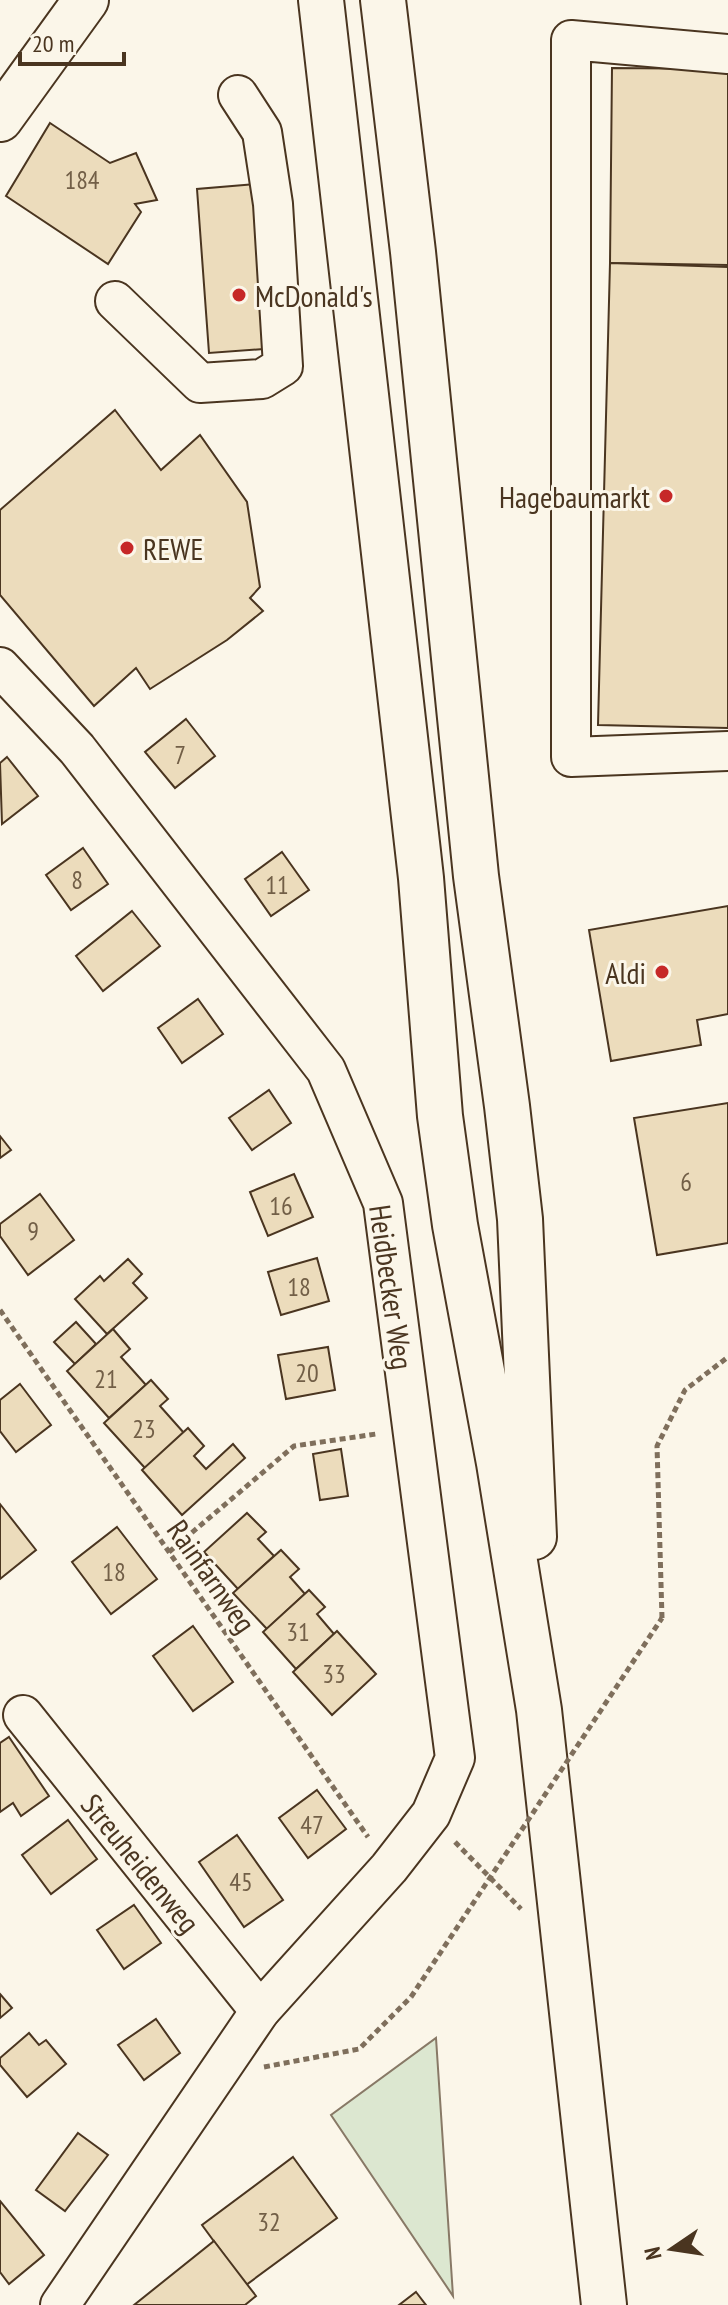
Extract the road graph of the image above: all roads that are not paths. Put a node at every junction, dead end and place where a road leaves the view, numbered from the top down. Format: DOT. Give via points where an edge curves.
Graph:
graph roads {
  1 [pos="86,0"];
  2 [pos="321,0"];
  3 [pos="383,0"];
  4 [pos="728,54"];
  5 [pos="238,95"];
  6 [pos="0,119"];
  7 [pos="115,301"];
  8 [pos="0,667"];
  9 [pos="728,751"];
  10 [pos="539,1710"];
  11 [pos="23,1715"];
  12 [pos="260,2011"];
  13 [pos="60,2305"];
  14 [pos="604,2305"];
  1 -- 6 [label="main road"];
  2 -- 10 [label="main road" via="421,878 440,1116"];
  3 -- 10 [label="main road" via="476,876 520,1219"];
  4 -- 9 [label="street" via="571,40 571,757"];
  5 -- 7 [label="street" via="262,132 273,204 283,366 262,379 200,383"];
  8 -- 12 [label="street, Heidbecker Weg" via="77,749 326,1070 383,1203 455,1758 431,1814"];
  10 -- 14 [label="main road"];
  11 -- 12 [label="street, Streuheidenweg"];
  12 -- 13 [label="street"];
}
